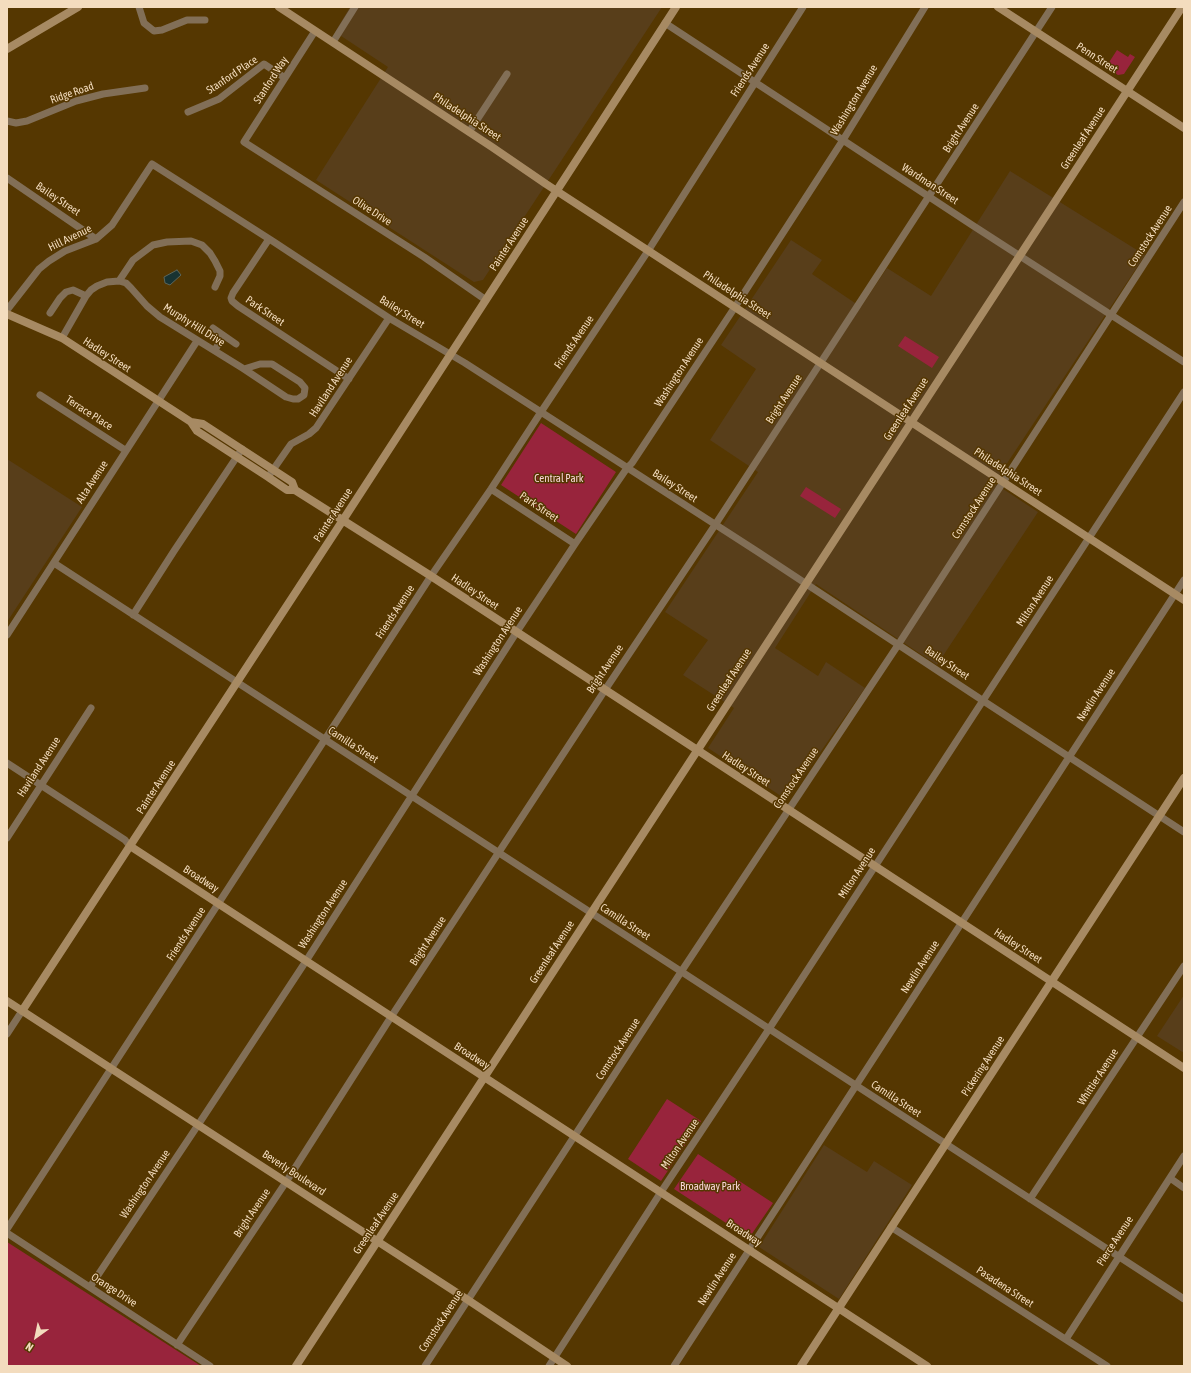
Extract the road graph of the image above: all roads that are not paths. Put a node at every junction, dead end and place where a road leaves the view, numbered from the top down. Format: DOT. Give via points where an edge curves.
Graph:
graph roads {
  1 [pos="78,7"];
  2 [pos="139,7"];
  3 [pos="279,7"];
  4 [pos="355,7"];
  5 [pos="676,7"];
  6 [pos="803,7"];
  7 [pos="925,7"];
  8 [pos="998,7"];
  9 [pos="1052,7"];
  10 [pos="1182,7"];
  11 [pos="205,20"];
  12 [pos="665,23"];
  13 [pos="316,31"];
  14 [pos="1036,32"];
  15 [pos="333,42"];
  16 [pos="7,49"];
  17 [pos="507,74"];
  18 [pos="285,78"];
  19 [pos="755,82"];
  20 [pos="145,88"];
  21 [pos="1127,91"];
  22 [pos="188,112"];
  23 [pos="7,120"];
  24 [pos="1184,128"];
  25 [pos="469,132"];
  26 [pos="843,140"];
  27 [pos="244,142"];
  28 [pos="152,164"];
  29 [pos="7,178"];
  30 [pos="556,191"];
  31 [pos="930,197"];
  32 [pos="1184,202"];
  33 [pos="269,238"];
  34 [pos="96,239"];
  35 [pos="648,251"];
  36 [pos="1019,256"];
  37 [pos="119,281"];
  38 [pos="215,287"];
  39 [pos="86,296"];
  40 [pos="486,300"];
  41 [pos="734,307"];
  42 [pos="7,310"];
  43 [pos="50,313"];
  44 [pos="7,314"];
  45 [pos="1112,314"];
  46 [pos="389,318"];
  47 [pos="213,328"];
  48 [pos="223,336"];
  49 [pos="62,338"];
  50 [pos="197,341"];
  51 [pos="236,344"];
  52 [pos="215,350"];
  53 [pos="450,355"];
  54 [pos="1184,362"];
  55 [pos="820,363"];
  56 [pos="244,368"];
  57 [pos="349,379"];
  58 [pos="1184,392"];
  59 [pos="40,395"];
  60 [pos="158,400"];
  61 [pos="540,412"];
  62 [pos="192,422"];
  63 [pos="911,422"];
  64 [pos="242,449"];
  65 [pos="126,450"];
  66 [pos="237,457"];
  67 [pos="627,468"];
  68 [pos="273,469"];
  69 [pos="268,477"];
  70 [pos="1003,482"];
  71 [pos="491,489"];
  72 [pos="296,490"];
  73 [pos="343,520"];
  74 [pos="715,525"];
  75 [pos="1089,538"];
  76 [pos="575,544"];
  77 [pos="54,564"];
  78 [pos="431,576"];
  79 [pos="1184,580"];
  80 [pos="806,583"];
  81 [pos="1175,594"];
  82 [pos="1184,600"];
  83 [pos="132,615"];
  84 [pos="516,633"];
  85 [pos="7,635"];
  86 [pos="898,645"];
  87 [pos="237,683"];
  88 [pos="605,690"];
  89 [pos="982,700"];
  90 [pos="91,708"];
  91 [pos="325,740"];
  92 [pos="697,750"];
  93 [pos="1069,758"];
  94 [pos="7,763"];
  95 [pos="1184,778"];
  96 [pos="40,785"];
  97 [pos="412,797"];
  98 [pos="788,810"];
  99 [pos="1159,816"];
  100 [pos="1184,832"];
  101 [pos="7,838"];
  102 [pos="130,846"];
  103 [pos="499,853"];
  104 [pos="874,866"];
  105 [pos="218,904"];
  106 [pos="591,913"];
  107 [pos="962,923"];
  108 [pos="306,961"];
  109 [pos="1184,966"];
  110 [pos="682,972"];
  111 [pos="1052,982"];
  112 [pos="7,1001"];
  113 [pos="22,1011"];
  114 [pos="391,1017"];
  115 [pos="769,1029"];
  116 [pos="7,1034"];
  117 [pos="1137,1038"];
  118 [pos="112,1068"];
  119 [pos="1184,1068"];
  120 [pos="484,1077"];
  121 [pos="856,1086"];
  122 [pos="198,1125"];
  123 [pos="575,1136"];
  124 [pos="945,1144"];
  125 [pos="1184,1156"];
  126 [pos="1170,1178"];
  127 [pos="286,1182"];
  128 [pos="1184,1188"];
  129 [pos="660,1192"];
  130 [pos="1030,1199"];
  131 [pos="891,1227"];
  132 [pos="7,1229"];
  133 [pos="7,1233"];
  134 [pos="378,1242"];
  135 [pos="749,1250"];
  136 [pos="1118,1256"];
  137 [pos="90,1288"];
  138 [pos="1184,1299"];
  139 [pos="468,1300"];
  140 [pos="839,1308"];
  141 [pos="1066,1339"];
  142 [pos="177,1345"];
  143 [pos="554,1358"];
  144 [pos="210,1366"];
  145 [pos="296,1366"];
  146 [pos="425,1366"];
  147 [pos="549,1366"];
  148 [pos="567,1366"];
  149 [pos="674,1366"];
  150 [pos="801,1366"];
  151 [pos="927,1366"];
  152 [pos="1107,1366"];
  1 -- 16 [label="street"];
  2 -- 11 [label="street" via="144,23 154,31 187,20"];
  3 -- 13 [label="street, Philadelphia Street"];
  4 -- 15 [label="street"];
  5 -- 12 [label="street, Painter Avenue"];
  6 -- 19 [label="street, Friends Avenue"];
  7 -- 26 [label="street, Washington Avenue"];
  8 -- 14 [label="street, Penn Street"];
  9 -- 14 [label="street, Bright Avenue"];
  10 -- 21 [label="street, Greenleaf Avenue"];
  12 -- 19 [label="street, Wardman Street"];
  12 -- 30 [label="street, Painter Avenue"];
  13 -- 15 [label="street, Philadelphia Street"];
  13 -- 18 [label="street, Stanford Way"];
  14 -- 21 [label="street, Penn Street"];
  14 -- 31 [label="street, Bright Avenue"];
  15 -- 25 [label="street, Philadelphia Street"];
  17 -- 25 [label="street"];
  18 -- 22 [label="street, Stanford Place" via="264,64 219,99"];
  18 -- 27 [label="street, Stanford Way"];
  19 -- 26 [label="street, Wardman Street"];
  19 -- 35 [label="street, Friends Avenue"];
  20 -- 23 [label="street, Ridge Road" via="76,101 27,121 16,123"];
  21 -- 24 [label="street, Penn Street"];
  21 -- 36 [label="street, Greenleaf Avenue"];
  25 -- 30 [label="street, Philadelphia Street"];
  26 -- 31 [label="street, Wardman Street"];
  26 -- 41 [label="street, Washington Avenue"];
  27 -- 40 [label="street, Olive Drive" via="424,257"];
  28 -- 33 [label="street, Bailey Street"];
  28 -- 34 [label="street, Hill Avenue" via="112,225"];
  29 -- 34 [label="street, Bailey Street"];
  30 -- 35 [label="street, Philadelphia Street"];
  30 -- 40 [label="street, Painter Avenue"];
  31 -- 36 [label="street, Wardman Street"];
  31 -- 55 [label="street, Bright Avenue"];
  32 -- 45 [label="street, Comstock Avenue"];
  33 -- 46 [label="street, Bailey Street"];
  33 -- 57 [label="street, Park Street" via="233,293 232,302"];
  34 -- 42 [label="street, Hill Avenue" via="49,260"];
  35 -- 41 [label="street, Philadelphia Street"];
  35 -- 61 [label="street, Friends Avenue"];
  36 -- 45 [label="street, Wardman Street"];
  36 -- 63 [label="street, Greenleaf Avenue"];
  37 -- 38 [label="street" via="133,260 154,245 191,242 202,245 215,261 220,271"];
  37 -- 39 [label="street" via="97,286"];
  37 -- 50 [label="street, Murphy Hill Drive" via="126,283 160,317"];
  39 -- 43 [label="street" via="73,290 66,292"];
  39 -- 49 [label="street"];
  40 -- 53 [label="street, Painter Avenue"];
  41 -- 55 [label="street, Philadelphia Street"];
  41 -- 67 [label="street, Washington Avenue"];
  44 -- 49 [label="street, Hadley Street"];
  45 -- 54 [label="street, Wardman Street"];
  45 -- 70 [label="street, Comstock Avenue"];
  46 -- 53 [label="street, Bailey Street"];
  46 -- 57 [label="street, Haviland Avenue"];
  47 -- 48 [label="street"];
  48 -- 51 [label="street"];
  48 -- 52 [label="street"];
  49 -- 60 [label="street, Hadley Street"];
  50 -- 52 [label="street, Murphy Hill Drive"];
  50 -- 60 [label="street, Alta Avenue"];
  52 -- 56 [label="street, Murphy Hill Drive"];
  53 -- 61 [label="street, Bailey Street"];
  53 -- 73 [label="street, Painter Avenue"];
  55 -- 63 [label="street, Philadelphia Street"];
  55 -- 74 [label="street, Bright Avenue"];
  56 -- 56 [label="street, Murphy Hill Drive" via="286,397 298,399 304,395 305,388 300,382 272,364"];
  57 -- 68 [label="street, Haviland Avenue" via="316,428 291,444"];
  58 -- 75 [label="street, Milton Avenue"];
  59 -- 65 [label="street, Terrace Place"];
  60 -- 62 [label="street, Hadley Street"];
  60 -- 65 [label="street, Alta Avenue"];
  61 -- 67 [label="street, Bailey Street"];
  61 -- 71 [label="street, Friends Avenue"];
  62 -- 64 [label="street, Hadley Street" via="203,424"];
  62 -- 66 [label="street, Hadley Street" via="197,431"];
  63 -- 70 [label="street, Philadelphia Street"];
  63 -- 80 [label="street, Greenleaf Avenue"];
  64 -- 66 [label="street"];
  64 -- 68 [label="street, Hadley Street"];
  65 -- 77 [label="street, Alta Avenue"];
  66 -- 69 [label="street, Hadley Street"];
  66 -- 83 [label="street"];
  67 -- 74 [label="street, Bailey Street"];
  67 -- 76 [label="street, Washington Avenue"];
  68 -- 69 [label="street, Haviland Avenue"];
  68 -- 72 [label="street, Hadley Street" via="292,482"];
  69 -- 72 [label="street, Hadley Street" via="287,490"];
  70 -- 75 [label="street, Philadelphia Street"];
  70 -- 86 [label="street, Comstock Avenue"];
  71 -- 76 [label="street, Park Street"];
  71 -- 78 [label="street, Friends Avenue"];
  72 -- 73 [label="street, Hadley Street"];
  73 -- 78 [label="street, Hadley Street"];
  73 -- 87 [label="street, Painter Avenue"];
  74 -- 80 [label="street, Bailey Street"];
  74 -- 88 [label="street, Bright Avenue"];
  75 -- 81 [label="street, Philadelphia Street"];
  75 -- 89 [label="street, Milton Avenue"];
  76 -- 84 [label="street, Washington Avenue"];
  77 -- 83 [label="street, Camilla Street"];
  77 -- 85 [label="street, Alta Avenue"];
  78 -- 84 [label="street, Hadley Street"];
  78 -- 91 [label="street, Friends Avenue"];
  79 -- 81 [label="street, Newlin Avenue"];
  80 -- 86 [label="street, Bailey Street"];
  80 -- 92 [label="street, Greenleaf Avenue"];
  81 -- 82 [label="street, Philadelphia Street"];
  81 -- 93 [label="street, Newlin Avenue"];
  83 -- 87 [label="street, Camilla Street"];
  84 -- 88 [label="street, Hadley Street"];
  84 -- 97 [label="street, Washington Avenue"];
  86 -- 89 [label="street, Bailey Street"];
  86 -- 98 [label="street, Comstock Avenue"];
  87 -- 91 [label="street, Camilla Street"];
  87 -- 102 [label="street, Painter Avenue"];
  88 -- 92 [label="street, Hadley Street"];
  88 -- 103 [label="street, Bright Avenue"];
  89 -- 93 [label="street, Bailey Street"];
  89 -- 104 [label="street, Milton Avenue"];
  90 -- 96 [label="street, Haviland Avenue"];
  91 -- 97 [label="street, Camilla Street"];
  91 -- 105 [label="street, Friends Avenue"];
  92 -- 98 [label="street, Hadley Street"];
  92 -- 106 [label="street, Greenleaf Avenue"];
  93 -- 99 [label="street, Bailey Street"];
  93 -- 107 [label="street, Newlin Avenue"];
  94 -- 96 [label="street, Broadway"];
  95 -- 99 [label="street, Pickering Avenue"];
  96 -- 101 [label="street, Haviland Avenue"];
  96 -- 102 [label="street, Broadway" via="125,840"];
  97 -- 103 [label="street, Camilla Street"];
  97 -- 108 [label="street, Washington Avenue"];
  98 -- 104 [label="street, Hadley Street"];
  98 -- 110 [label="street, Comstock Avenue"];
  99 -- 100 [label="street, Bailey Street"];
  99 -- 111 [label="street, Pickering Avenue"];
  102 -- 105 [label="street, Broadway"];
  102 -- 113 [label="street, Painter Avenue"];
  103 -- 106 [label="street, Camilla Street"];
  103 -- 114 [label="street, Bright Avenue"];
  104 -- 107 [label="street, Hadley Street"];
  104 -- 115 [label="street, Milton Avenue"];
  105 -- 108 [label="street, Broadway"];
  105 -- 118 [label="street, Friends Avenue"];
  106 -- 110 [label="street, Camilla Street"];
  106 -- 120 [label="street, Greenleaf Avenue"];
  107 -- 111 [label="street, Hadley Street"];
  107 -- 121 [label="street, Newlin Avenue"];
  108 -- 114 [label="street, Broadway"];
  108 -- 122 [label="street, Washington Avenue"];
  109 -- 117 [label="street, Whittier Avenue"];
  110 -- 115 [label="street, Camilla Street"];
  110 -- 123 [label="street, Comstock Avenue"];
  111 -- 117 [label="street, Hadley Street"];
  111 -- 124 [label="street, Pickering Avenue"];
  112 -- 113 [label="street, Beverly Boulevard"];
  113 -- 116 [label="street, Painter Avenue"];
  113 -- 118 [label="street, Beverly Boulevard"];
  114 -- 120 [label="street, Broadway"];
  114 -- 127 [label="street, Bright Avenue"];
  115 -- 121 [label="street, Camilla Street"];
  115 -- 129 [label="street, Milton Avenue"];
  117 -- 119 [label="street, Hadley Street"];
  117 -- 130 [label="street, Whittier Avenue"];
  118 -- 122 [label="street, Beverly Boulevard"];
  118 -- 132 [label="street, Friends Avenue"];
  120 -- 123 [label="street, Broadway"];
  120 -- 134 [label="street, Greenleaf Avenue"];
  121 -- 124 [label="street, Camilla Street"];
  121 -- 135 [label="street, Newlin Avenue"];
  122 -- 127 [label="street, Beverly Boulevard"];
  122 -- 137 [label="street, Washington Avenue"];
  123 -- 129 [label="street, Broadway"];
  123 -- 139 [label="street, Comstock Avenue"];
  124 -- 130 [label="street, Camilla Street"];
  124 -- 131 [label="street, Pickering Avenue"];
  125 -- 126 [label="street, Pierce Avenue"];
  126 -- 128 [label="street"];
  126 -- 136 [label="street, Pierce Avenue"];
  127 -- 134 [label="street, Beverly Boulevard"];
  127 -- 142 [label="street, Bright Avenue"];
  129 -- 135 [label="street, Broadway"];
  129 -- 143 [label="street, Milton Avenue"];
  130 -- 136 [label="street, Camilla Street"];
  131 -- 140 [label="street, Pickering Avenue"];
  131 -- 141 [label="street, Pasadena Street"];
  133 -- 137 [label="street, Orange Drive"];
  134 -- 139 [label="street, Beverly Boulevard"];
  134 -- 145 [label="street, Greenleaf Avenue"];
  135 -- 140 [label="street, Broadway"];
  135 -- 149 [label="street, Newlin Avenue"];
  136 -- 138 [label="street, Camilla Street"];
  136 -- 141 [label="street, Pierce Avenue"];
  137 -- 142 [label="street, Orange Drive"];
  139 -- 143 [label="street, Beverly Boulevard"];
  139 -- 146 [label="street, Comstock Avenue"];
  140 -- 150 [label="street, Pickering Avenue"];
  140 -- 151 [label="street, Broadway"];
  141 -- 152 [label="street, Pasadena Street"];
  142 -- 144 [label="street, Orange Drive"];
  143 -- 147 [label="street, Milton Avenue"];
  143 -- 148 [label="street, Beverly Boulevard"];
}
